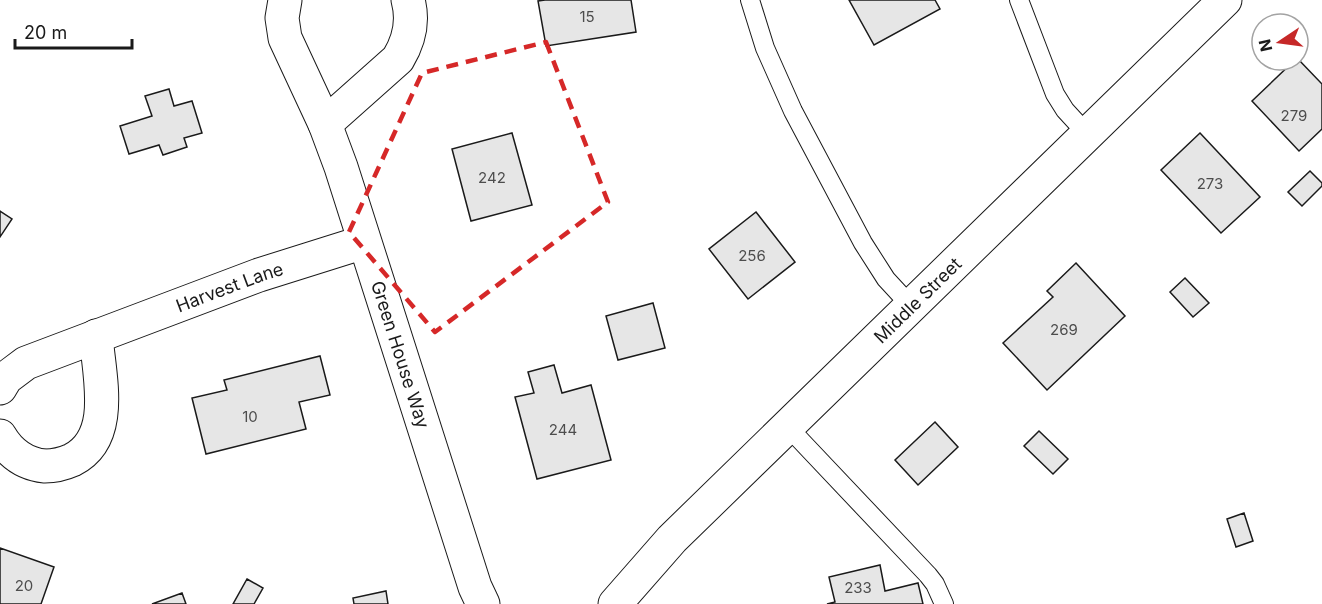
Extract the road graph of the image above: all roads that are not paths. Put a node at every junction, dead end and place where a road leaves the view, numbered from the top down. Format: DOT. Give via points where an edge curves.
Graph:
graph roads {
  1 [pos="285,0"];
  2 [pos="408,0"];
  3 [pos="750,0"];
  4 [pos="1020,0"];
  5 [pos="1225,0"];
  6 [pos="325,124"];
  7 [pos="1087,134"];
  8 [pos="364,242"];
  9 [pos="910,305"];
  10 [pos="96,336"];
  11 [pos="0,388"];
  12 [pos="787,426"];
  13 [pos="0,436"];
  14 [pos="479,598"];
  15 [pos="615,604"];
  16 [pos="944,604"];
  1 -- 6 [label="street, Green House Way" via="285,38"];
  2 -- 6 [label="street" via="411,28 398,59"];
  3 -- 9 [label="lane" via="765,48 793,111 869,253"];
  4 -- 7 [label="lane" via="1055,94"];
  5 -- 7 [label="street, Middle Street"];
  6 -- 8 [label="street, Green House Way"];
  7 -- 9 [label="street, Middle Street"];
  8 -- 10 [label="street, Harvest Lane" via="259,275"];
  8 -- 14 [label="street, Green House Way"];
  9 -- 12 [label="street, Middle Street"];
  10 -- 11 [label="street, Harvest Lane" via="18,367"];
  10 -- 13 [label="street" via="101,410 99,428 91,445 67,462 40,465 15,455"];
  12 -- 15 [label="street, Middle Street" via="672,539"];
  12 -- 16 [label="lane" via="928,575"];
}
